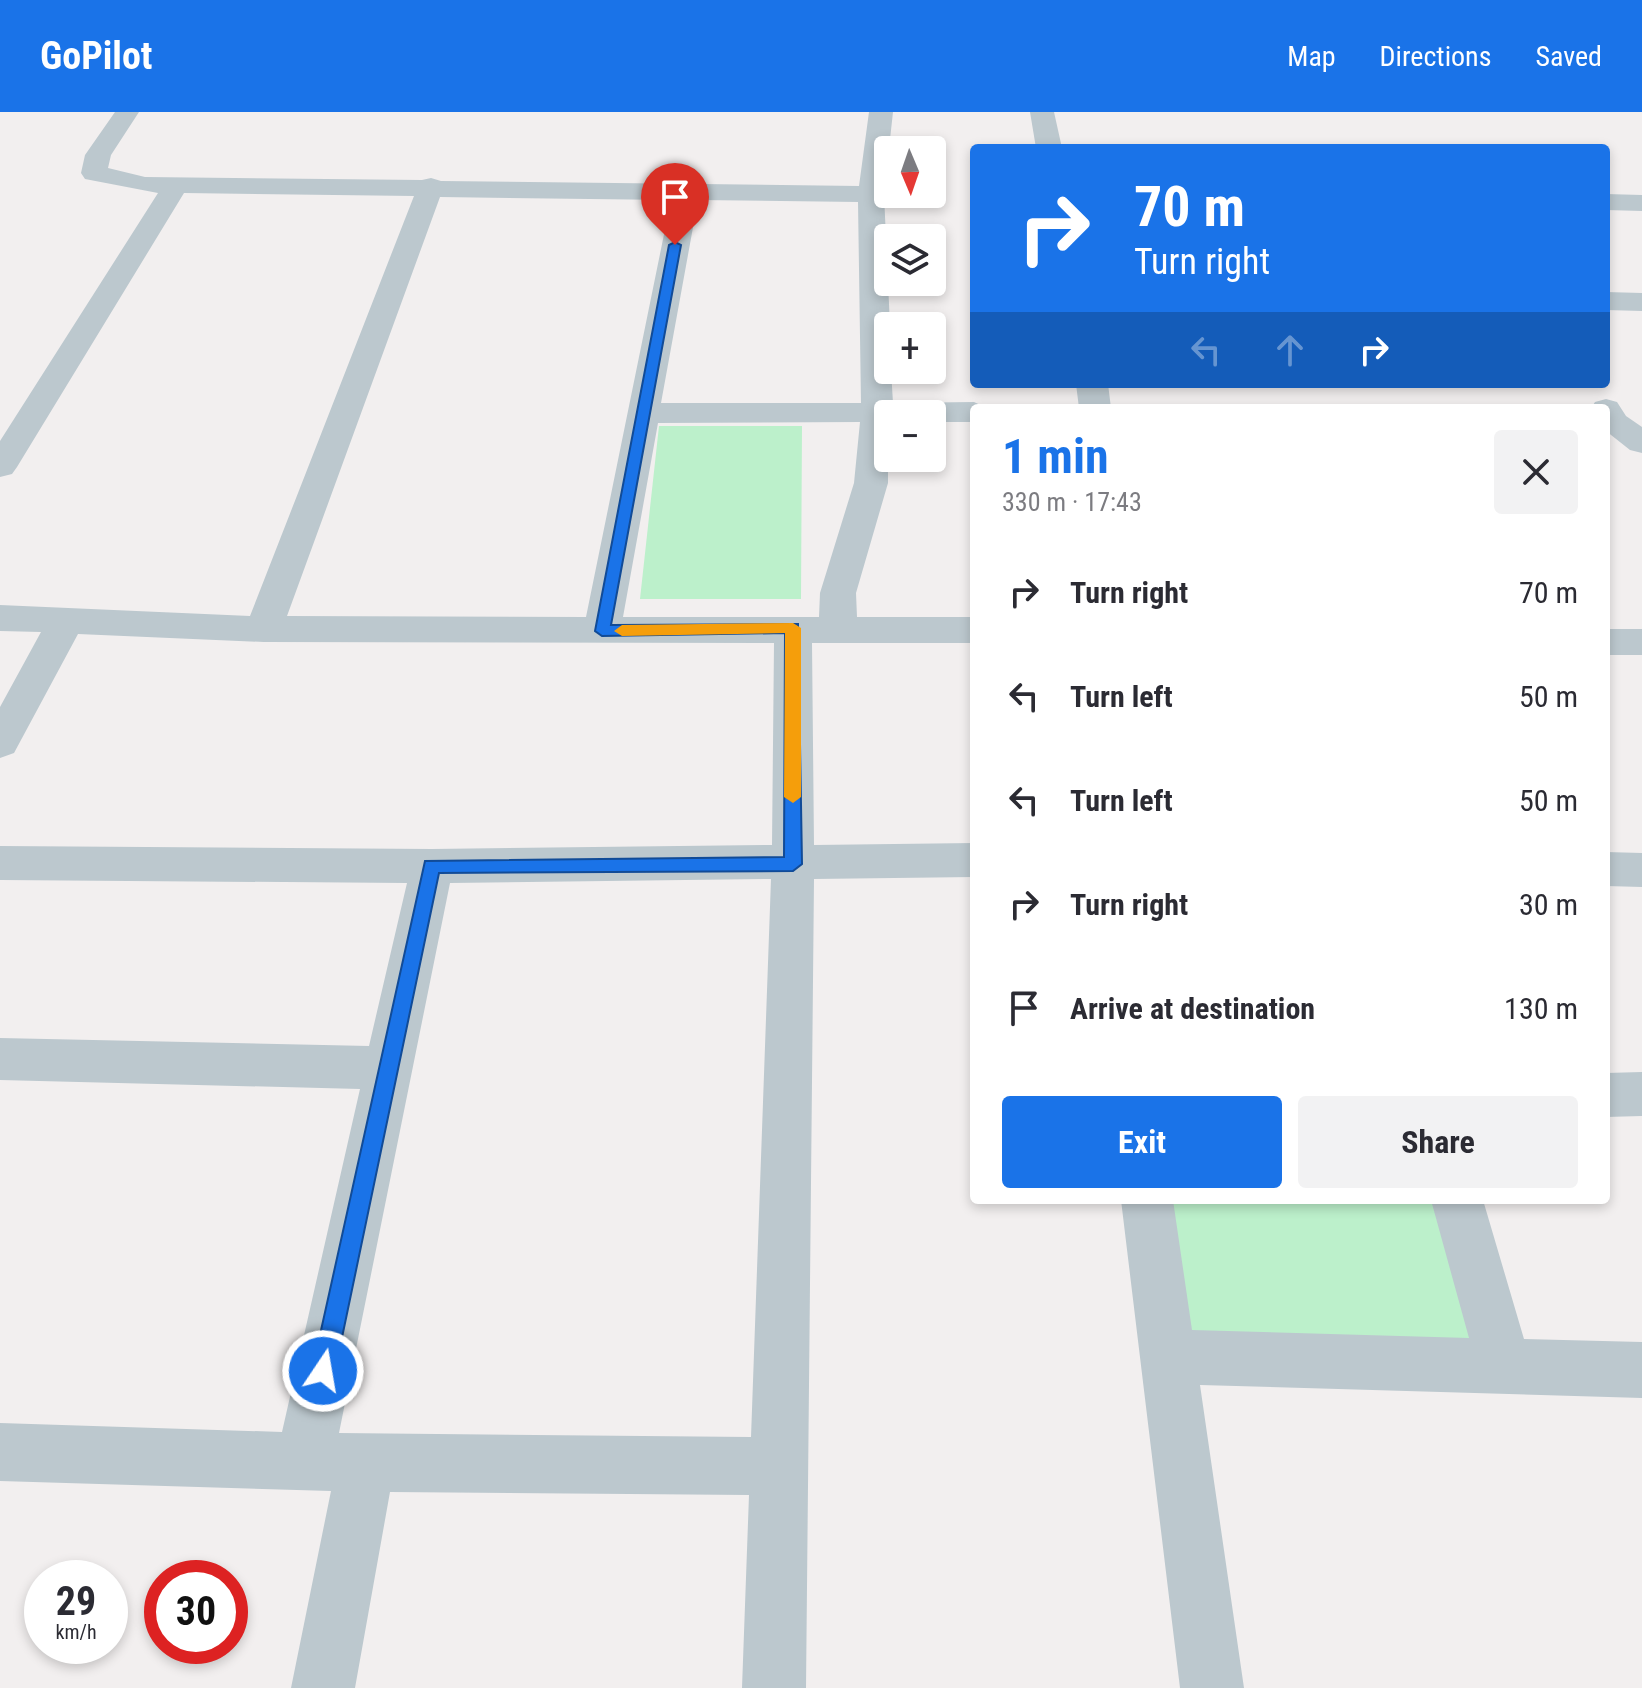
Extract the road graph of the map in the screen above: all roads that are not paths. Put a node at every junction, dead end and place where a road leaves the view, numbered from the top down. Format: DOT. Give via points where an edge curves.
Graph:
graph roads {
  1 [pos="127,112"];
  2 [pos="881,112"];
  3 [pos="1042,112"];
  4 [pos="1048,144"];
  5 [pos="176,185"];
  6 [pos="431,186"];
  7 [pos="686,190"];
  8 [pos="871,194"];
  9 [pos="1610,202"];
  10 [pos="1642,203"];
  11 [pos="1610,301"];
  12 [pos="1642,302"];
  13 [pos="1593,388"];
  14 [pos="877,400"];
  15 [pos="1606,404"];
  16 [pos="874,411"];
  17 [pos="946,412"];
  18 [pos="970,412"];
  19 [pos="642,413"];
  20 [pos="1615,416"];
  21 [pos="1642,443"];
  22 [pos="874,447"];
  23 [pos="0,467"];
  24 [pos="0,618"];
  25 [pos="67,619"];
  26 [pos="815,628"];
  27 [pos="264,629"];
  28 [pos="970,630"];
  29 [pos="602,631"];
  30 [pos="1610,642"];
  31 [pos="1642,642"];
  32 [pos="0,743"];
  33 [pos="970,860"];
  34 [pos="0,863"];
  35 [pos="793,864"];
  36 [pos="432,866"];
  37 [pos="1610,869"];
  38 [pos="1642,870"];
  39 [pos="0,1059"];
  40 [pos="389,1068"];
  41 [pos="1642,1094"];
  42 [pos="1610,1095"];
  43 [pos="1148,1204"];
  44 [pos="1458,1204"];
  45 [pos="1168,1357"];
  46 [pos="1505,1367"];
  47 [pos="1642,1370"];
  48 [pos="0,1452"];
  49 [pos="304,1462"];
  50 [pos="366,1463"];
  51 [pos="779,1466"];
  52 [pos="323,1688"];
  53 [pos="774,1688"];
  54 [pos="1212,1688"];
  1 -- 5 [label="street" via="98,155 94,173 145,185"];
  2 -- 8 [label="street"];
  3 -- 4 [label="street"];
  5 -- 6 [label="street"];
  5 -- 23 [label="street"];
  6 -- 7 [label="street"];
  6 -- 27 [label="street"];
  7 -- 8 [label="street"];
  7 -- 19 [label="street"];
  8 -- 14 [label="street"];
  9 -- 10 [label="street"];
  11 -- 12 [label="street"];
  13 -- 15 [label="street"];
  16 -- 19 [label="street"];
  17 -- 18 [label="street"];
  19 -- 29 [label="street"];
  20 -- 21 [label="street"];
  22 -- 26 [label="street" via="871,483 838,593"];
  24 -- 25 [label="street"];
  25 -- 27 [label="street"];
  25 -- 32 [label="street"];
  26 -- 28 [label="street"];
  26 -- 29 [label="street"];
  26 -- 35 [label="street"];
  27 -- 29 [label="street"];
  30 -- 31 [label="street"];
  33 -- 35 [label="street"];
  34 -- 36 [label="street"];
  35 -- 36 [label="street"];
  35 -- 51 [label="street"];
  36 -- 40 [label="street"];
  37 -- 38 [label="street"];
  39 -- 40 [label="street"];
  40 -- 49 [label="street"];
  41 -- 42 [label="street"];
  43 -- 45 [label="street"];
  44 -- 46 [label="street"];
  45 -- 46 [label="street"];
  45 -- 54 [label="street"];
  46 -- 47 [label="street"];
  48 -- 49 [label="street"];
  49 -- 50 [label="street"];
  50 -- 51 [label="street"];
  50 -- 52 [label="street"];
  51 -- 53 [label="street"];
}
